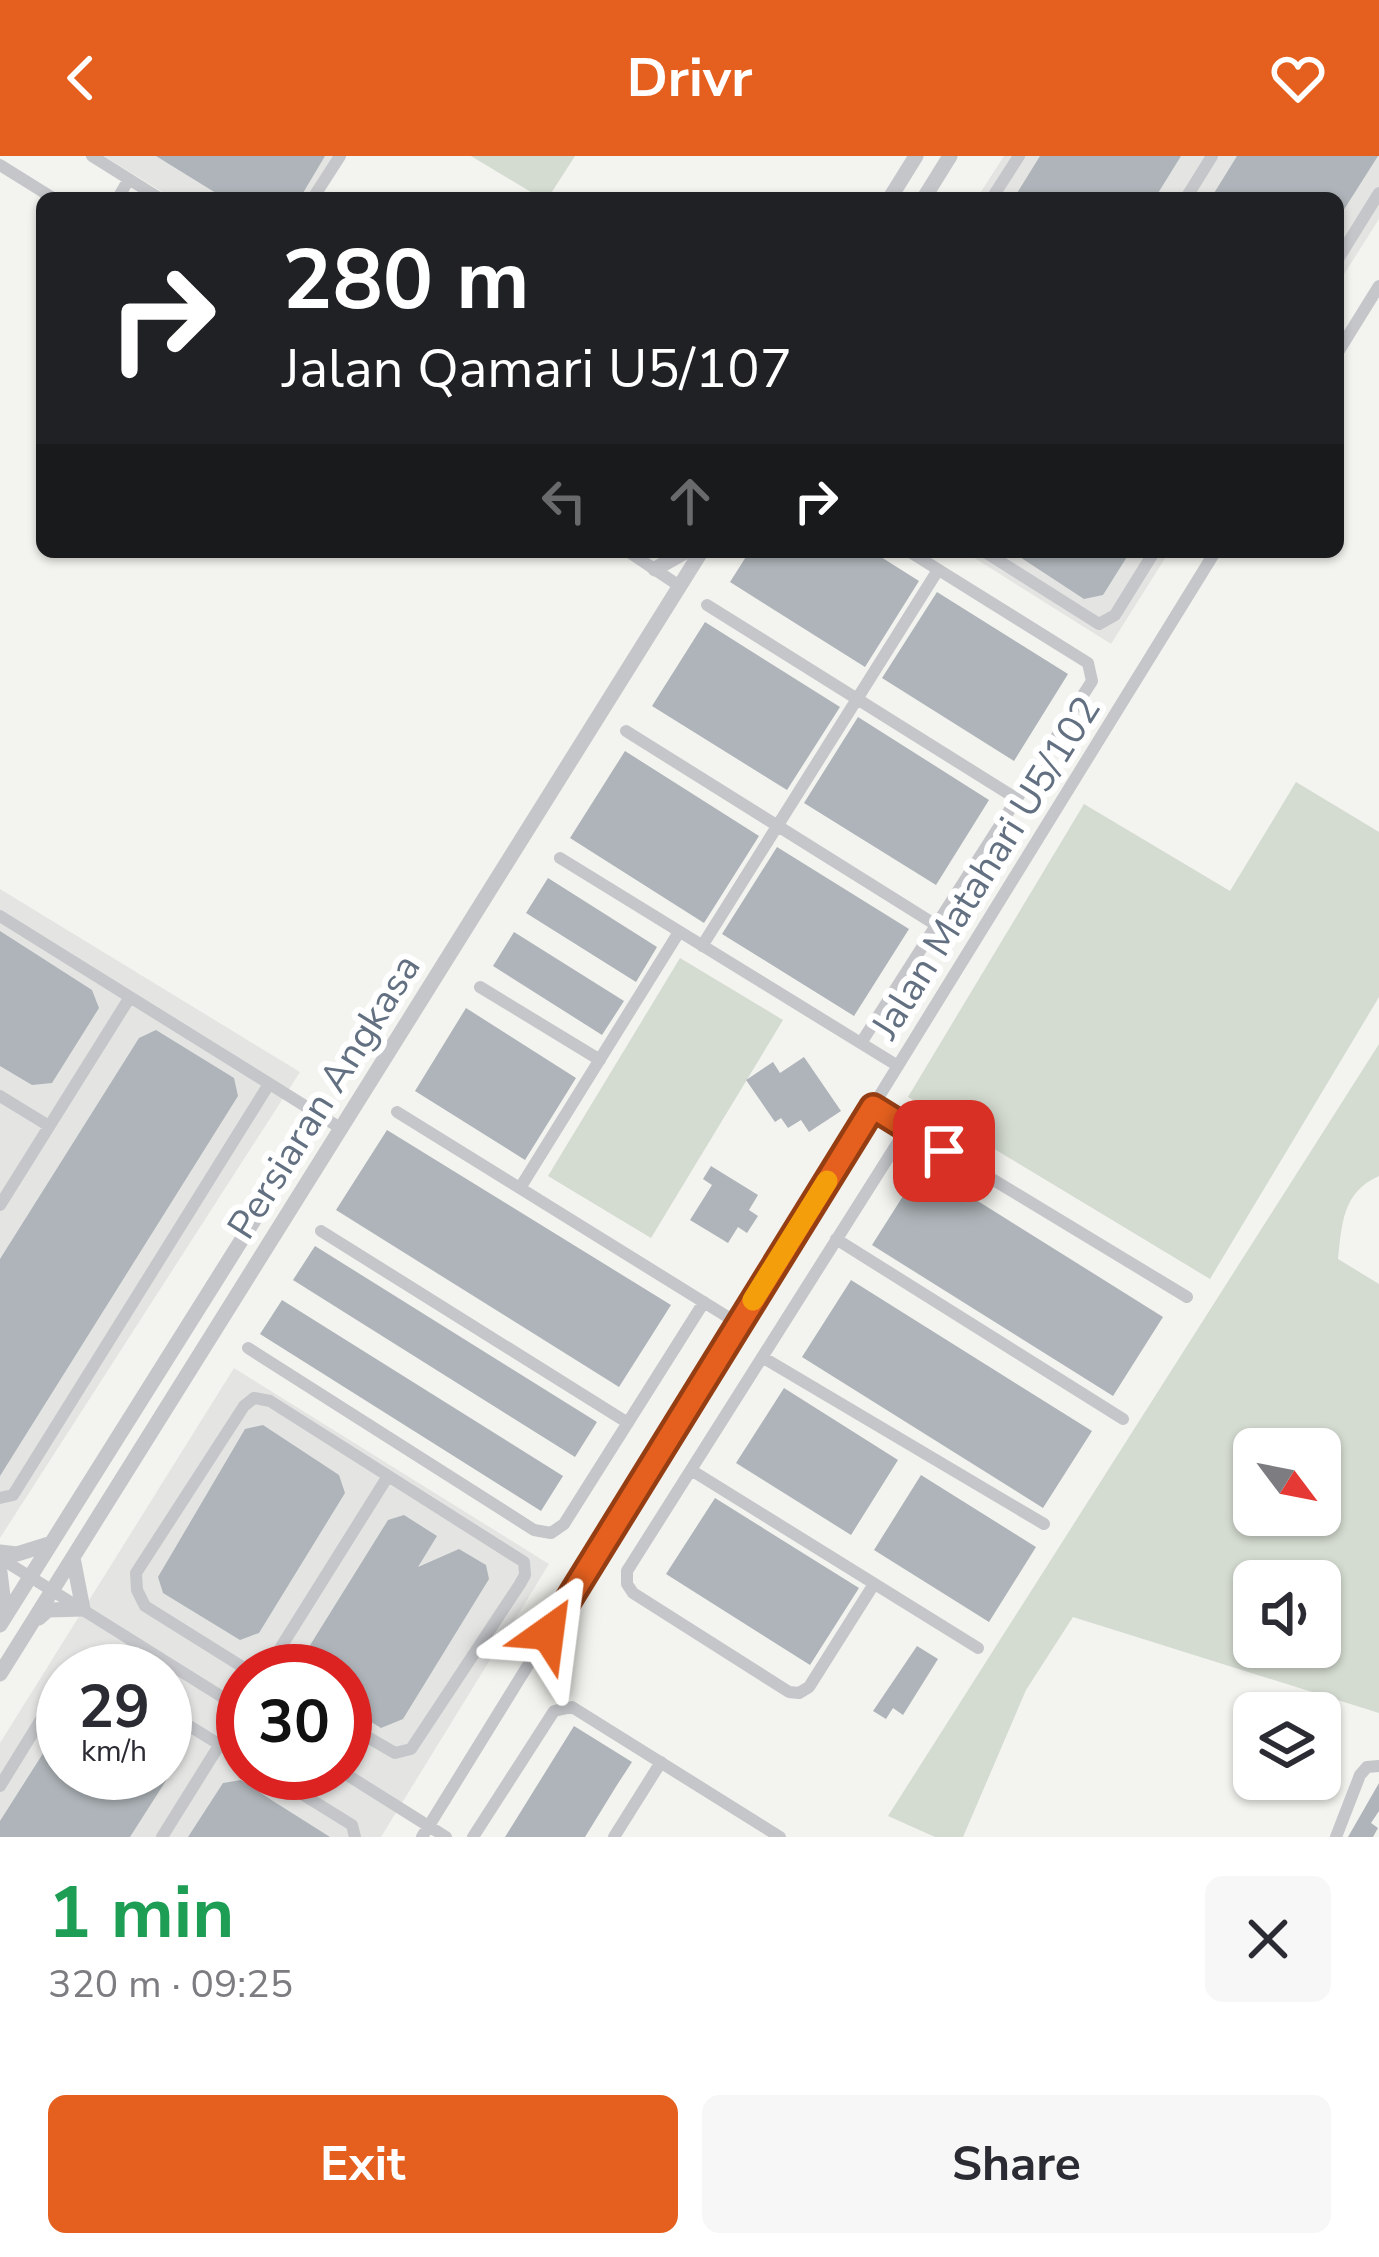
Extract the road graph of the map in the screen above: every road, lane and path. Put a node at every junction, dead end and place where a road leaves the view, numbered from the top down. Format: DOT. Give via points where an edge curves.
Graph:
graph roads {
  1 [pos="92,156"];
  2 [pos="340,156"];
  3 [pos="916,156"];
  4 [pos="950,156"];
  5 [pos="1019,156"];
  6 [pos="1212,156"];
  7 [pos="0,165"];
  8 [pos="129,179"];
  9 [pos="43,192"];
  10 [pos="121,192"];
  11 [pos="150,192"];
  12 [pos="317,192"];
  13 [pos="894,192"];
  14 [pos="928,192"];
  15 [pos="996,192"];
  16 [pos="1190,192"];
  17 [pos="1379,193"];
  18 [pos="1344,249"];
  19 [pos="1379,286"];
  20 [pos="1344,342"];
  21 [pos="638,558"];
  22 [pos="662,558"];
  23 [pos="674,558"];
  24 [pos="697,558"];
  25 [pos="919,558"];
  26 [pos="994,558"];
  27 [pos="1150,558"];
  28 [pos="1211,558"];
  29 [pos="655,569"];
  30 [pos="938,570"];
  31 [pos="678,585"];
  32 [pos="707,605"];
  33 [pos="858,699"];
  34 [pos="626,730"];
  35 [pos="1017,799"];
  36 [pos="779,826"];
  37 [pos="560,858"];
  38 [pos="0,916"];
  39 [pos="936,925"];
  40 [pos="680,932"];
  41 [pos="702,946"];
  42 [pos="480,987"];
  43 [pos="130,997"];
  44 [pos="861,1043"];
  45 [pos="600,1060"];
  46 [pos="898,1066"];
  47 [pos="269,1084"];
  48 [pos="0,1096"];
  49 [pos="873,1107"];
  50 [pos="397,1112"];
  51 [pos="320,1115"];
  52 [pos="49,1126"];
  53 [pos="907,1128"];
  54 [pos="342,1129"];
  55 [pos="520,1188"];
  56 [pos="0,1205"];
  57 [pos="321,1232"];
  58 [pos="836,1239"];
  59 [pos="1187,1298"];
  60 [pos="704,1303"];
  61 [pos="739,1324"];
  62 [pos="248,1348"];
  63 [pos="762,1357"];
  64 [pos="1123,1419"];
  65 [pos="628,1423"];
  66 [pos="691,1470"];
  67 [pos="388,1476"];
  68 [pos="7,1497"];
  69 [pos="1044,1524"];
  70 [pos="51,1543"];
  71 [pos="0,1555"];
  72 [pos="74,1558"];
  73 [pos="0,1572"];
  74 [pos="30,1576"];
  75 [pos="874,1584"];
  76 [pos="53,1591"];
  77 [pos="82,1610"];
  78 [pos="3,1621"];
  79 [pos="28,1628"];
  80 [pos="283,1644"];
  81 [pos="978,1648"];
  82 [pos="216,1650"];
  83 [pos="0,1674"];
  84 [pos="216,1692"];
  85 [pos="36,1728"];
  86 [pos="372,1740"];
  87 [pos="216,1751"];
  88 [pos="661,1762"];
  89 [pos="1379,1766"];
  90 [pos="0,1786"];
  91 [pos="372,1793"];
  92 [pos="308,1800"];
  93 [pos="354,1831"];
  94 [pos="426,1832"];
  95 [pos="163,1837"];
  96 [pos="446,1837"];
  97 [pos="473,1837"];
  98 [pos="614,1837"];
  99 [pos="780,1837"];
  100 [pos="1336,1837"];
  1 -- 8 [label="street"];
  2 -- 12 [label="street"];
  3 -- 13 [label="street"];
  4 -- 14 [label="street"];
  5 -- 15 [label="street"];
  6 -- 16 [label="street"];
  7 -- 9 [label="street"];
  8 -- 10 [label="street"];
  8 -- 11 [label="street"];
  17 -- 18 [label="street"];
  19 -- 20 [label="street"];
  21 -- 29 [label="street"];
  22 -- 29 [label="street"];
  23 -- 29 [label="street"];
  24 -- 31 [label="street, Persiaran Angkasa"];
  25 -- 30 [label="street"];
  26 -- 27 [label="street" via="1099,624 1109,622"];
  28 -- 46 [label="street, Jalan Matahari U5/102"];
  29 -- 31 [label="street"];
  30 -- 33 [label="street"];
  30 -- 35 [label="street" via="1093,671"];
  31 -- 54 [label="street, Persiaran Angkasa"];
  32 -- 33 [label="street"];
  33 -- 35 [label="street"];
  33 -- 36 [label="street"];
  34 -- 36 [label="street"];
  35 -- 39 [label="street"];
  36 -- 39 [label="street"];
  36 -- 41 [label="street"];
  37 -- 40 [label="street"];
  38 -- 43 [label="street"];
  39 -- 44 [label="street"];
  40 -- 41 [label="street"];
  40 -- 45 [label="street"];
  41 -- 44 [label="street"];
  42 -- 45 [label="street"];
  43 -- 47 [label="street"];
  43 -- 52 [label="street"];
  44 -- 46 [label="street"];
  45 -- 55 [label="street"];
  46 -- 49 [label="street, Jalan Matahari U5/102"];
  47 -- 51 [label="street"];
  47 -- 68 [label="street"];
  48 -- 52 [label="street"];
  49 -- 53 [label="street"];
  49 -- 61 [label="street, Jalan Matahari U5/102"];
  50 -- 55 [label="street"];
  51 -- 54 [label="street"];
  51 -- 70 [label="street, Persiaran Angkasa"];
  52 -- 56 [label="street"];
  53 -- 58 [label="street"];
  53 -- 59 [label="street"];
  54 -- 72 [label="street, Persiaran Angkasa"];
  55 -- 60 [label="street"];
  57 -- 65 [label="street"];
  58 -- 63 [label="street"];
  58 -- 64 [label="street"];
  60 -- 61 [label="street"];
  60 -- 65 [label="street"];
  61 -- 94 [label="street, Jalan Matahari U5/102"];
  62 -- 65 [label="street" via="542,1532 564,1524"];
  63 -- 66 [label="street"];
  63 -- 69 [label="street"];
  66 -- 75 [label="street"];
  66 -- 75 [label="street" via="627,1571 627,1584 790,1692 809,1687"];
  67 -- 80 [label="street"];
  67 -- 82 [label="street" via="270,1401 244,1406 136,1574 145,1606"];
  67 -- 86 [label="street" via="526,1569 417,1742 395,1753"];
  70 -- 71 [label="street"];
  70 -- 74 [label="street, Persiaran Angkasa"];
  71 -- 74 [label="street"];
  72 -- 76 [label="street, Persiaran Angkasa"];
  72 -- 77 [label="street"];
  73 -- 78 [label="street"];
  74 -- 76 [label="street"];
  74 -- 78 [label="street, Persiaran Angkasa"];
  75 -- 81 [label="street"];
  76 -- 77 [label="street"];
  76 -- 79 [label="street, Persiaran Angkasa"];
  77 -- 79 [label="street" via="48,1610"];
  77 -- 84 [label="street"];
  79 -- 83 [label="street, Persiaran Angkasa"];
  85 -- 90 [label="street"];
  87 -- 95 [label="street"];
  88 -- 97 [label="street" via="572,1707 554,1711"];
  88 -- 98 [label="street"];
  88 -- 99 [label="street"];
  89 -- 100 [label="street" via="1360,1775"];
  91 -- 94 [label="street"];
  92 -- 93 [label="street"];
  94 -- 96 [label="street"];
}
